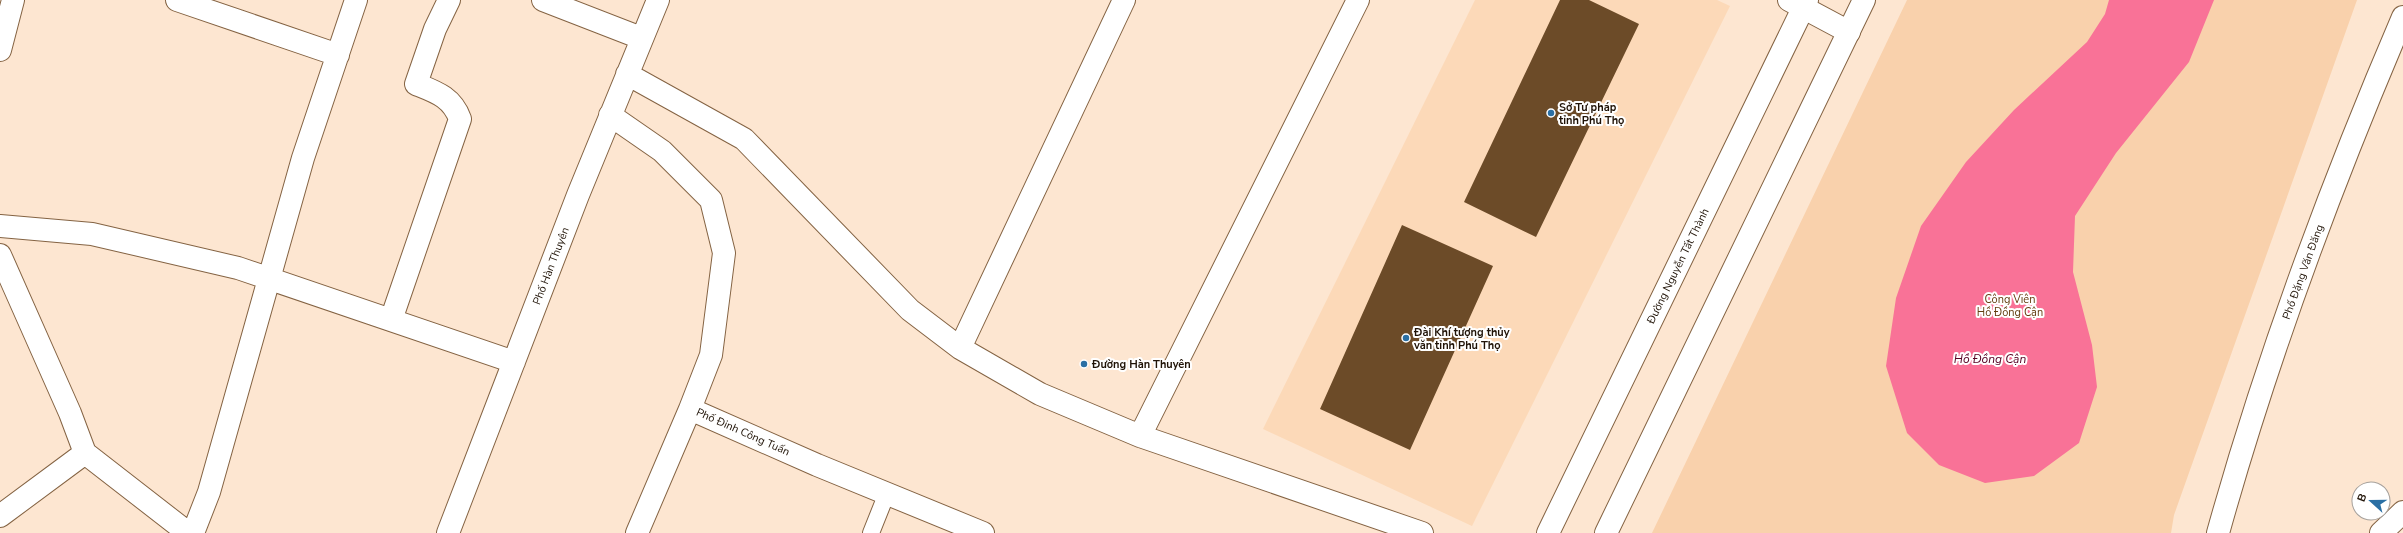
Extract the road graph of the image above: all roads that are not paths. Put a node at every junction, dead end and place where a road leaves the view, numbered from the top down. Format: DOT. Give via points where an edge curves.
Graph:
graph roads {
  1 [pos="13,0"];
  2 [pos="177,0"];
  3 [pos="356,0"];
  4 [pos="449,0"];
  5 [pos="543,0"];
  6 [pos="658,0"];
  7 [pos="1124,0"];
  8 [pos="1358,0"];
  9 [pos="1864,0"];
  10 [pos="1800,3"];
  11 [pos="2403,17"];
  12 [pos="1849,32"];
  13 [pos="641,38"];
  14 [pos="0,50"];
  15 [pos="338,55"];
  16 [pos="627,74"];
  17 [pos="610,115"];
  18 [pos="0,226"];
  19 [pos="0,256"];
  20 [pos="270,280"];
  21 [pos="390,320"];
  22 [pos="960,348"];
  23 [pos="514,362"];
  24 [pos="690,409"];
  25 [pos="1140,436"];
  26 [pos="85,453"];
  27 [pos="887,493"];
  28 [pos="2403,512"];
  29 [pos="0,516"];
  30 [pos="188,533"];
  31 [pos="193,533"];
  32 [pos="448,533"];
  33 [pos="637,533"];
  34 [pos="871,533"];
  35 [pos="983,533"];
  36 [pos="1422,533"];
  37 [pos="1548,533"];
  38 [pos="1606,533"];
  39 [pos="2218,533"];
  40 [pos="2381,533"];
  1 -- 14 [label="street"];
  2 -- 15 [label="street"];
  3 -- 15 [label="street"];
  4 -- 21 [label="street" via="435,29 416,84 436,92 455,106 460,119"];
  5 -- 13 [label="street"];
  6 -- 13 [label="street, Phố Hàn Thuyên"];
  7 -- 22 [label="street"];
  8 -- 25 [label="street"];
  9 -- 12 [label="street"];
  10 -- 12 [label="street"];
  10 -- 37 [label="street, Đường Nguyễn Tất Thành"];
  11 -- 39 [label="street, Phố Đặng Văn Đăng" via="2316,234 2281,332"];
  12 -- 38 [label="street"];
  13 -- 16 [label="street, Phố Hàn Thuyên"];
  15 -- 20 [label="street" via="303,158"];
  16 -- 17 [label="street, Phố Hàn Thuyên"];
  16 -- 22 [label="street" via="744,139 910,310"];
  17 -- 23 [label="street, Phố Hàn Thuyên"];
  17 -- 24 [label="street, Phố Đinh Công Tuấn" via="662,151 711,200 724,253 711,355"];
  18 -- 20 [label="street" via="92,234 238,268"];
  19 -- 26 [label="street" via="70,412"];
  20 -- 21 [label="street"];
  20 -- 31 [label="street" via="209,492"];
  21 -- 23 [label="street"];
  22 -- 25 [label="street" via="1040,394"];
  23 -- 32 [label="street, Phố Hàn Thuyên"];
  24 -- 27 [label="street, Phố Đinh Công Tuấn"];
  24 -- 33 [label="street"];
  25 -- 36 [label="street"];
  26 -- 29 [label="street"];
  26 -- 30 [label="street"];
  27 -- 34 [label="lane"];
  27 -- 35 [label="street, Phố Đinh Công Tuấn"];
  28 -- 40 [label="street"];
}
